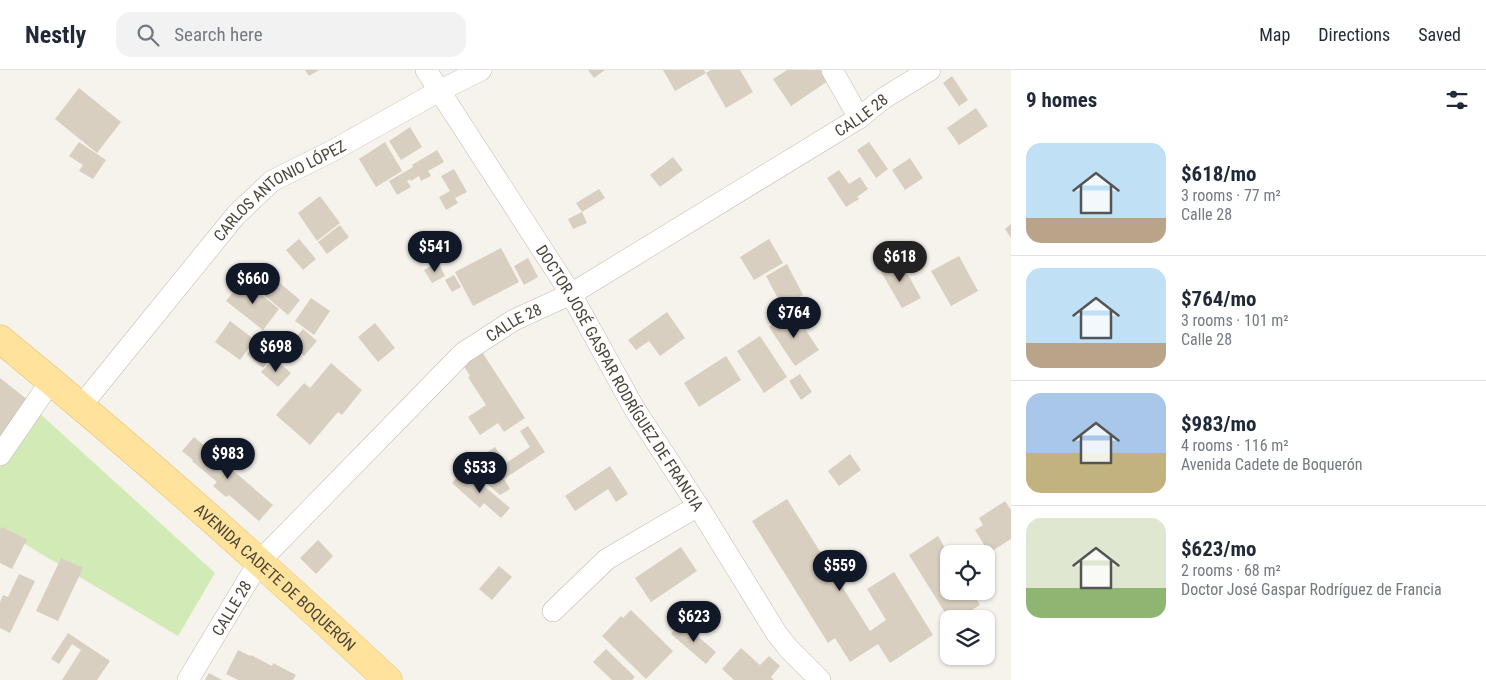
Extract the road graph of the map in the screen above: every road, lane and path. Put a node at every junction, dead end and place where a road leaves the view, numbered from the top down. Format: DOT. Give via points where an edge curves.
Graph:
graph roads {
  1 [pos="426,70"];
  2 [pos="481,70"];
  3 [pos="832,70"];
  4 [pos="930,70"];
  5 [pos="439,91"];
  6 [pos="859,118"];
  7 [pos="571,294"];
  8 [pos="0,340"];
  9 [pos="51,381"];
  10 [pos="81,406"];
  11 [pos="0,456"];
  12 [pos="698,506"];
  13 [pos="259,562"];
  14 [pos="553,611"];
  15 [pos="188,680"];
  16 [pos="388,680"];
  17 [pos="820,680"];
  1 -- 5 [label="street, DOCTOR JOSÉ GASPAR RODRÍGUEZ DE FRANCIA"];
  2 -- 5 [label="street, CARLOS ANTONIO LÓPEZ"];
  3 -- 6 [label="street"];
  4 -- 6 [label="street, CALLE 28" via="884,98"];
  5 -- 7 [label="street, DOCTOR JOSÉ GASPAR RODRÍGUEZ DE FRANCIA"];
  5 -- 10 [label="street, CARLOS ANTONIO LÓPEZ" via="272,181 236,215"];
  6 -- 7 [label="street, CALLE 28"];
  7 -- 12 [label="street, DOCTOR JOSÉ GASPAR RODRÍGUEZ DE FRANCIA" via="634,408"];
  7 -- 13 [label="street, CALLE 28" via="514,320 463,352"];
  8 -- 9 [label="main road, AVENIDA CADETE DE BOQUERÓN"];
  9 -- 10 [label="main road, AVENIDA CADETE DE BOQUERÓN"];
  9 -- 11 [label="street"];
  10 -- 13 [label="main road, AVENIDA CADETE DE BOQUERÓN"];
  12 -- 14 [label="street" via="607,559"];
  12 -- 17 [label="street, DOCTOR JOSÉ GASPAR RODRÍGUEZ DE FRANCIA" via="777,634"];
  13 -- 15 [label="street, CALLE 28"];
  13 -- 16 [label="main road, AVENIDA CADETE DE BOQUERÓN"];
}
